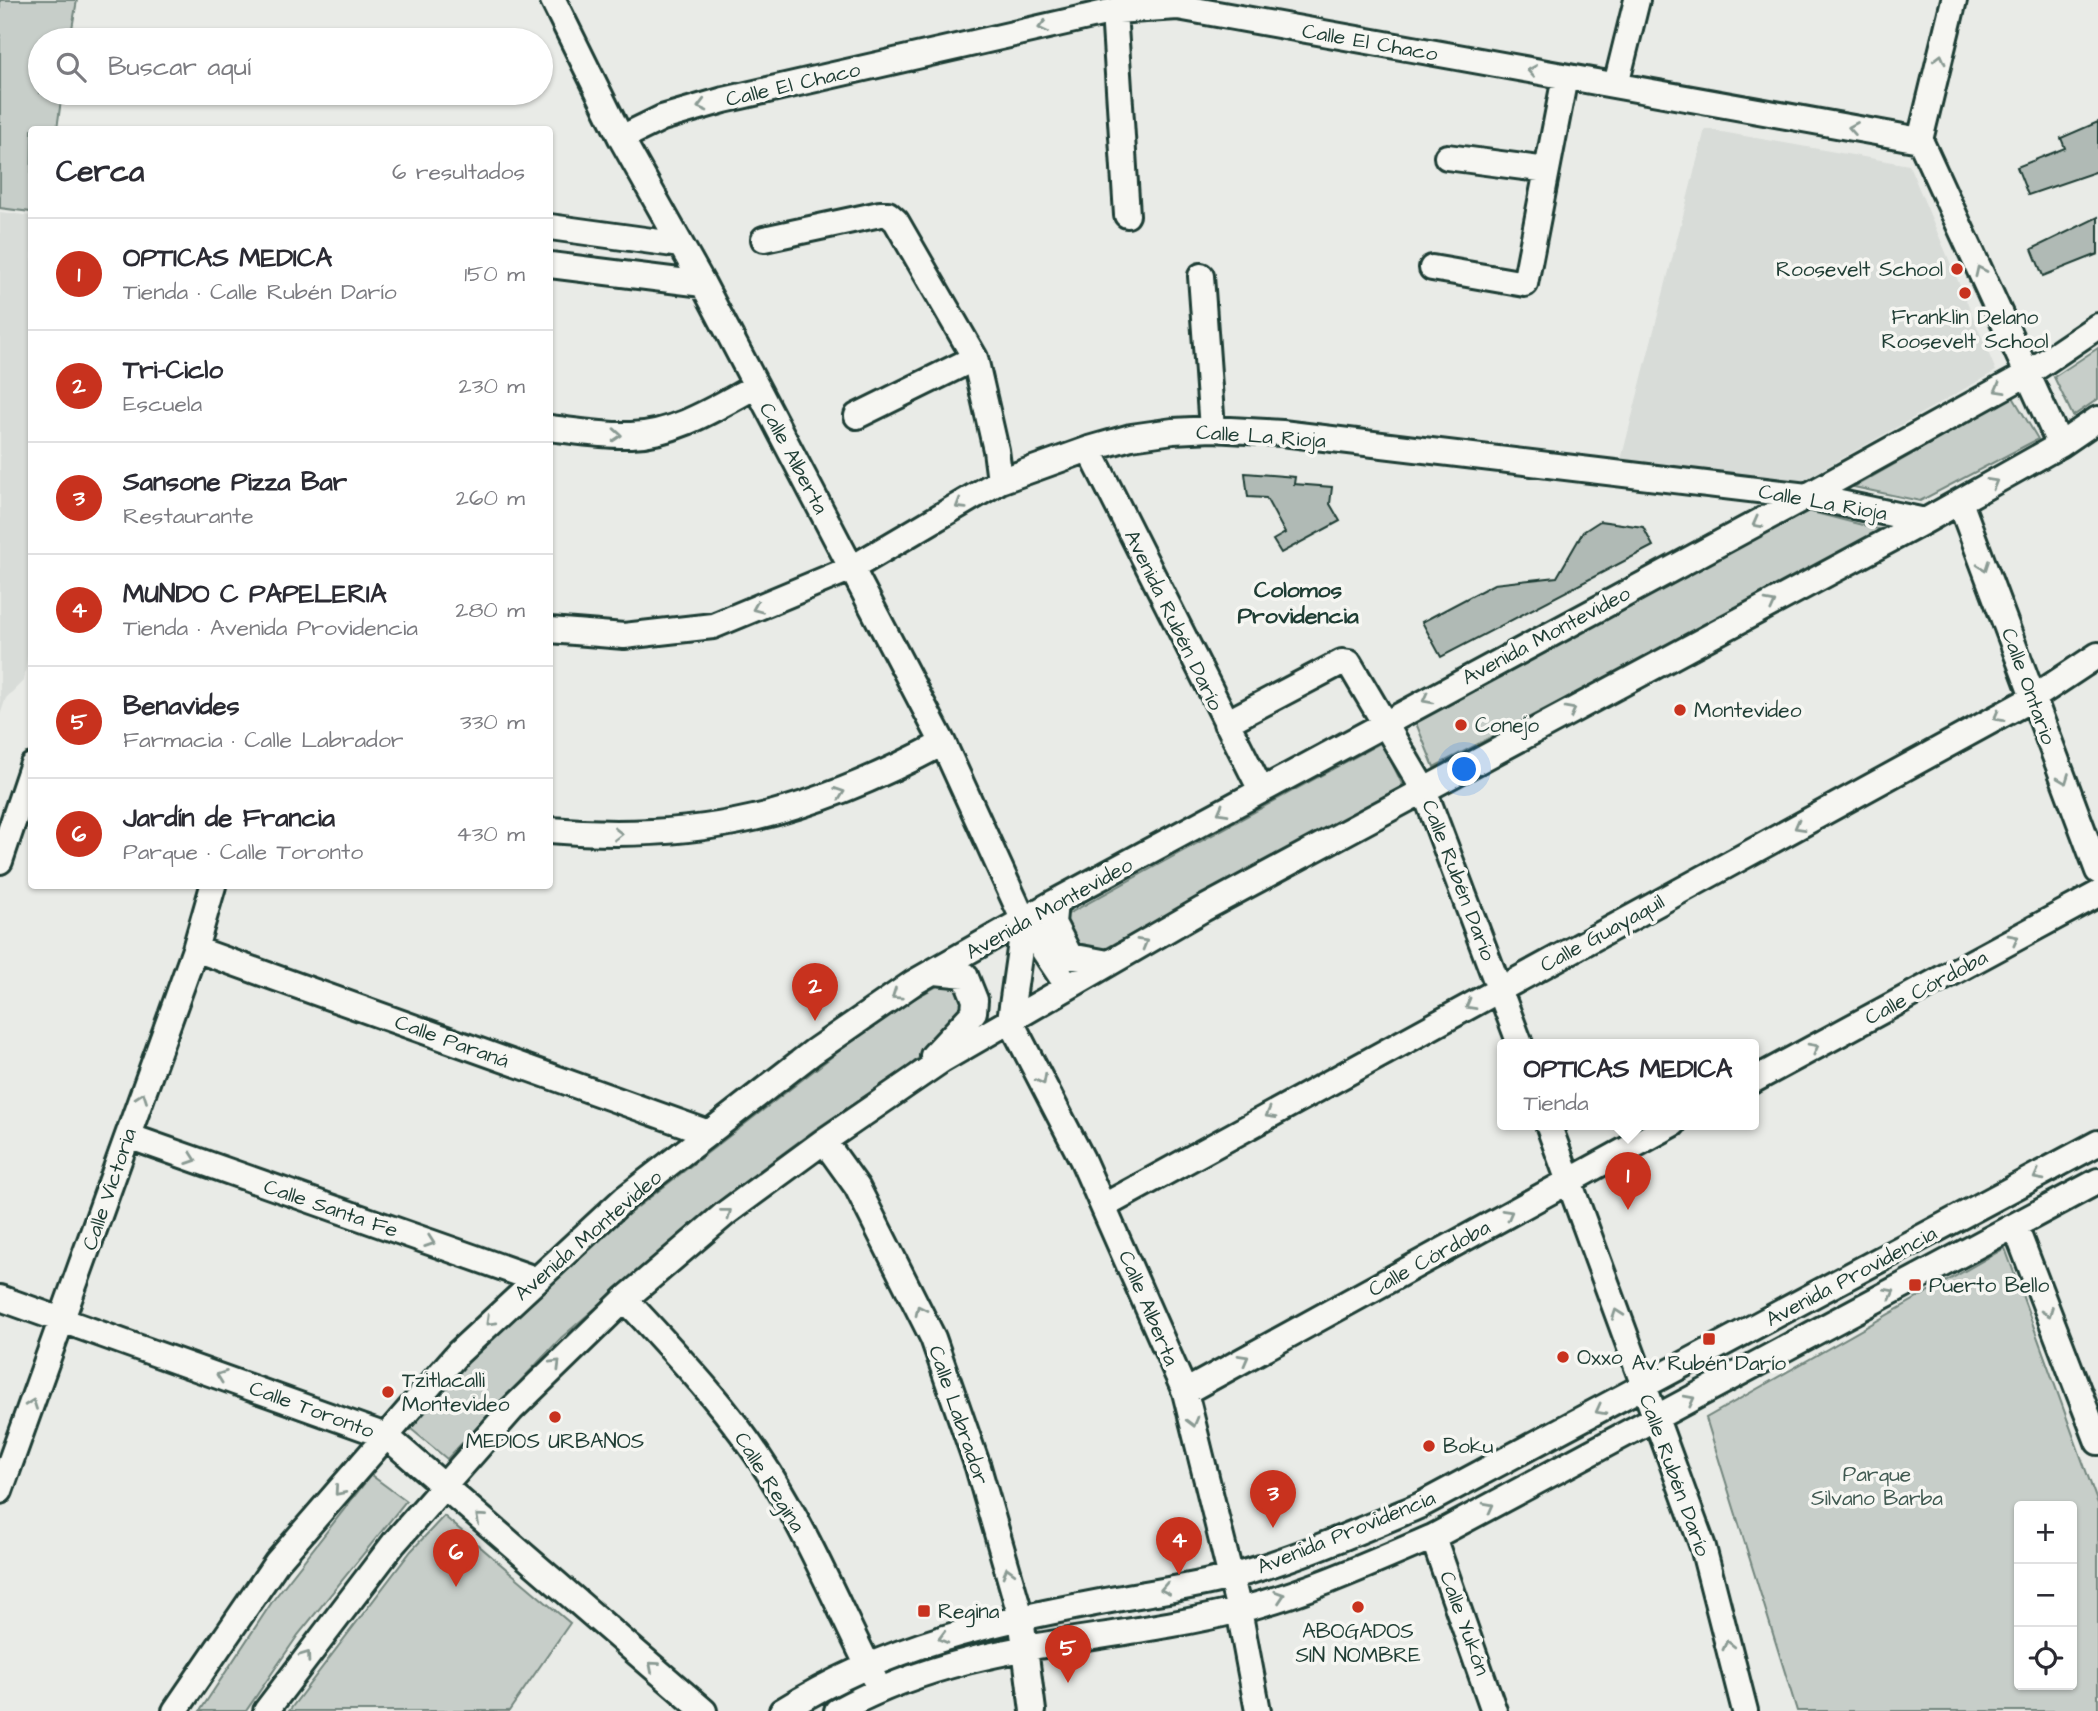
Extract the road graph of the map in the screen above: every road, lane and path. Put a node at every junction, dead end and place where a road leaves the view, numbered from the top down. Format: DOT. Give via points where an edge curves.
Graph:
graph roads {
  1 [pos="553,0"];
  2 [pos="1637,0"];
  3 [pos="1955,0"];
  4 [pos="1082,9"];
  5 [pos="1114,11"];
  6 [pos="1565,77"];
  7 [pos="1616,85"];
  8 [pos="621,138"];
  9 [pos="1920,139"];
  10 [pos="1447,157"];
  11 [pos="1547,170"];
  12 [pos="1127,215"];
  13 [pos="553,227"];
  14 [pos="764,239"];
  15 [pos="681,245"];
  16 [pos="553,265"];
  17 [pos="1432,268"];
  18 [pos="1200,276"];
  19 [pos="703,284"];
  20 [pos="2098,326"];
  21 [pos="975,358"];
  22 [pos="2027,374"];
  23 [pos="756,386"];
  24 [pos="857,416"];
  25 [pos="2098,419"];
  26 [pos="553,428"];
  27 [pos="1212,429"];
  28 [pos="2060,445"];
  29 [pos="1089,449"];
  30 [pos="1000,481"];
  31 [pos="1807,496"];
  32 [pos="1960,502"];
  33 [pos="1926,521"];
  34 [pos="852,568"];
  35 [pos="553,630"];
  36 [pos="2098,655"];
  37 [pos="2033,698"];
  38 [pos="1386,721"];
  39 [pos="1226,723"];
  40 [pos="943,743"];
  41 [pos="28,778"];
  42 [pos="1261,790"];
  43 [pos="1424,790"];
  44 [pos="553,830"];
  45 [pos="0,861"];
  46 [pos="2098,871"];
  47 [pos="211,889"];
  48 [pos="2098,894"];
  49 [pos="1055,902"];
  50 [pos="1024,921"];
  51 [pos="195,949"];
  52 [pos="1108,963"];
  53 [pos="935,972"];
  54 [pos="1068,987"];
  55 [pos="1500,988"];
  56 [pos="1010,1020"];
  57 [pos="1518,1039"];
  58 [pos="1759,1077"];
  59 [pos="915,1078"];
  60 [pos="1550,1130"];
  61 [pos="1662,1130"];
  62 [pos="709,1133"];
  63 [pos="128,1136"];
  64 [pos="824,1141"];
  65 [pos="2098,1143"];
  66 [pos="1568,1181"];
  67 [pos="2098,1181"];
  68 [pos="1104,1206"];
  69 [pos="2015,1226"];
  70 [pos="535,1279"];
  71 [pos="0,1298"];
  72 [pos="625,1299"];
  73 [pos="63,1319"];
  74 [pos="1644,1387"];
  75 [pos="1185,1392"];
  76 [pos="1656,1418"];
  77 [pos="386,1436"];
  78 [pos="2098,1442"];
  79 [pos="445,1487"];
  80 [pos="0,1491"];
  81 [pos="1433,1537"];
  82 [pos="1229,1577"];
  83 [pos="1239,1610"];
  84 [pos="1021,1617"];
  85 [pos="1027,1647"];
  86 [pos="867,1664"];
  87 [pos="878,1688"];
  88 [pos="175,1711"];
  89 [pos="266,1711"];
  90 [pos="704,1711"];
  91 [pos="782,1711"];
  92 [pos="837,1711"];
  93 [pos="1033,1711"];
  94 [pos="1258,1711"];
  95 [pos="1494,1711"];
  96 [pos="1745,1711"];
  1 -- 8 [label="street, Calle Alberta"];
  2 -- 7 [label="street"];
  9 -- 3 [label="street, one-way"];
  4 -- 5 [label="street, Calle El Chaco"];
  4 -- 8 [label="street, Calle El Chaco, one-way" via="724,100 662,118"];
  6 -- 5 [label="street, Calle El Chaco, one-way" via="1178,7"];
  5 -- 12 [label="street"];
  6 -- 7 [label="street, Calle El Chaco"];
  6 -- 11 [label="street"];
  9 -- 7 [label="street, Calle El Chaco, one-way"];
  8 -- 15 [label="street, Calle Alberta"];
  22 -- 9 [label="street, one-way"];
  10 -- 11 [label="street"];
  11 -- 17 [label="street" via="1525,284"];
  13 -- 15 [label="street"];
  14 -- 21 [label="street" via="888,214"];
  15 -- 19 [label="street, Calle Alberta"];
  16 -- 19 [label="street"];
  18 -- 27 [label="street"];
  19 -- 23 [label="street, Calle Alberta"];
  20 -- 22 [label="street, Avenida Montevideo"];
  21 -- 24 [label="street"];
  21 -- 30 [label="street"];
  22 -- 28 [label="street"];
  22 -- 31 [label="street, Avenida Montevideo, one-way"];
  26 -- 23 [label="street, one-way" via="630,436 649,433 702,415"];
  23 -- 34 [label="street, Calle Alberta"];
  25 -- 28 [label="street"];
  27 -- 29 [label="street, Calle La Rioja" via="1131,437"];
  27 -- 31 [label="street, Calle La Rioja" via="1282,433"];
  32 -- 28 [label="street, one-way"];
  29 -- 30 [label="street, Calle La Rioja"];
  29 -- 39 [label="street, Avenida Rubén Darío"];
  30 -- 34 [label="street, Calle La Rioja, one-way"];
  31 -- 33 [label="street, Calle La Rioja"];
  31 -- 38 [label="street, Avenida Montevideo, one-way"];
  32 -- 33 [label="street"];
  32 -- 37 [label="street, Calle Ontario, one-way"];
  43 -- 33 [label="street, one-way"];
  34 -- 35 [label="street, Calle La Rioja, one-way" via="713,626 624,636"];
  34 -- 40 [label="street, Calle Alberta"];
  36 -- 37 [label="street, Calle Guayaquil"];
  37 -- 46 [label="street, Calle Ontario, one-way"];
  37 -- 55 [label="street, Calle Guayaquil, one-way"];
  38 -- 39 [label="street, Calle Rubén Darío" via="1349,663 1342,662"];
  38 -- 42 [label="street, Avenida Montevideo"];
  38 -- 43 [label="street, Calle Rubén Darío"];
  39 -- 42 [label="street, Avenida Rubén Darío"];
  44 -- 40 [label="street, one-way" via="640,834 727,825 817,802"];
  40 -- 50 [label="street, Calle Alberta"];
  41 -- 45 [label="street"];
  42 -- 49 [label="street, Avenida Montevideo, one-way"];
  52 -- 43 [label="street, one-way"];
  43 -- 55 [label="street, Calle Rubén Darío"];
  47 -- 51 [label="street, Calle Victoria"];
  58 -- 48 [label="street, Calle Córdoba, one-way"];
  49 -- 50 [label="street, Avenida Montevideo"];
  49 -- 52 [label="street" via="1054,923 1070,956"];
  50 -- 53 [label="street, Avenida Montevideo"];
  50 -- 54 [label="street, Calle Alberta"];
  50 -- 56 [label="street"];
  51 -- 62 [label="street, Calle Paraná"];
  63 -- 51 [label="street, Calle Victoria, one-way"];
  52 -- 54 [label="street"];
  53 -- 59 [label="street" via="965,975 975,1004 972,1016"];
  53 -- 62 [label="street, Avenida Montevideo, one-way" via="813,1052"];
  54 -- 56 [label="street"];
  55 -- 57 [label="street, Calle Rubén Darío"];
  55 -- 68 [label="street, Calle Guayaquil, one-way"];
  56 -- 59 [label="street"];
  56 -- 68 [label="street, Calle Alberta, one-way"];
  59 -- 64 [label="street"];
  60 -- 66 [label="street, Calle Rubén Darío"];
  61 -- 66 [label="street, Calle Córdoba"];
  62 -- 70 [label="street, Avenida Montevideo" via="625,1198"];
  63 -- 70 [label="street, Calle Santa Fe, one-way"];
  63 -- 73 [label="street, Calle Victoria"];
  72 -- 64 [label="street, one-way" via="726,1213"];
  84 -- 64 [label="street, Calle Labrador, one-way" via="978,1467 933,1338 857,1187"];
  65 -- 74 [label="street, Avenida Providencia, one-way"];
  74 -- 66 [label="street, Calle Rubén Darío, one-way"];
  75 -- 66 [label="street, Calle Córdoba, one-way"];
  67 -- 69 [label="street, Avenida Providencia"];
  68 -- 75 [label="street, Calle Alberta"];
  76 -- 69 [label="street, Avenida Providencia, one-way"];
  69 -- 78 [label="street, one-way"];
  70 -- 77 [label="street, Avenida Montevideo, one-way" via="458,1353"];
  71 -- 73 [label="street, Calle Toronto"];
  79 -- 72 [label="street, one-way" via="511,1410"];
  72 -- 86 [label="street, Calle Regina" via="712,1394 768,1471 812,1549"];
  77 -- 73 [label="street, Calle Toronto, one-way"];
  80 -- 73 [label="street, Calle Victoria, one-way"];
  74 -- 76 [label="street, Calle Rubén Darío"];
  74 -- 82 [label="street, Avenida Providencia, one-way" via="1419,1506 1323,1546"];
  75 -- 82 [label="street, Calle Alberta, one-way"];
  81 -- 76 [label="street, Avenida Providencia, one-way"];
  96 -- 76 [label="street, Calle Rubén Darío, one-way" via="1703,1547"];
  77 -- 79 [label="street, Calle Toronto"];
  77 -- 88 [label="street, Avenida Montevideo, one-way" via="278,1562"];
  89 -- 79 [label="street, one-way" via="386,1553"];
  90 -- 79 [label="street, Calle Toronto, one-way"];
  83 -- 81 [label="street, Avenida Providencia, one-way" via="1336,1578"];
  81 -- 95 [label="street, Calle Yukón"];
  82 -- 83 [label="street, Calle Alberta"];
  82 -- 84 [label="street, Avenida Providencia, one-way"];
  83 -- 85 [label="street, Avenida Providencia"];
  83 -- 94 [label="street, Calle Alberta"];
  84 -- 85 [label="street, Calle Labrador"];
  84 -- 86 [label="street, Avenida Providencia, one-way" via="915,1645"];
  85 -- 87 [label="street, Avenida Providencia" via="964,1660"];
  85 -- 93 [label="street, Calle Labrador"];
  86 -- 87 [label="street, Calle Regina"];
  86 -- 91 [label="street, Avenida Providencia"];
  87 -- 92 [label="street, Avenida Providencia"];
}
